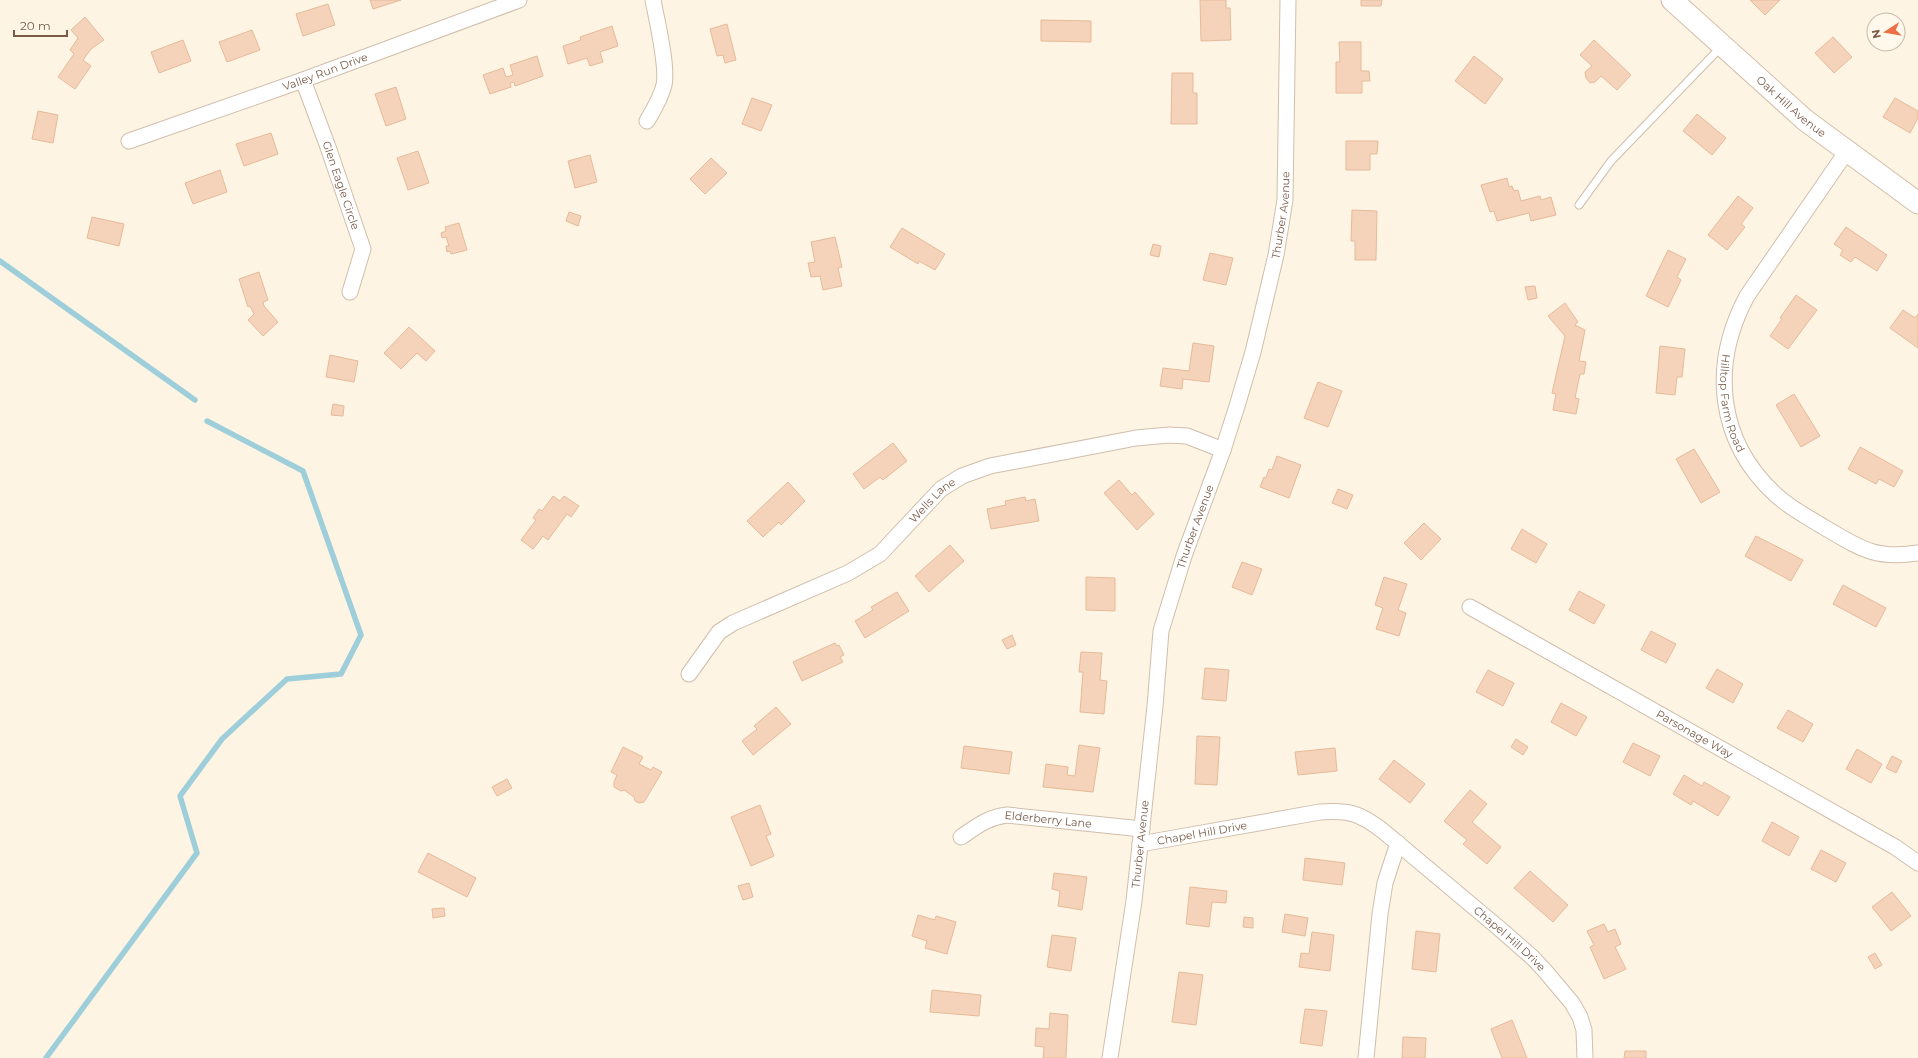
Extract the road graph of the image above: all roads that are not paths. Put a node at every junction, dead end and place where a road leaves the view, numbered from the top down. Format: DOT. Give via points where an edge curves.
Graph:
graph roads {
  1 [pos="519,0"];
  2 [pos="653,0"];
  3 [pos="1288,0"];
  4 [pos="1672,0"];
  5 [pos="1722,46"];
  6 [pos="302,80"];
  7 [pos="647,121"];
  8 [pos="129,141"];
  9 [pos="1847,151"];
  10 [pos="1918,203"];
  11 [pos="1579,205"];
  12 [pos="350,292"];
  13 [pos="1223,450"];
  14 [pos="1918,553"];
  15 [pos="1470,607"];
  16 [pos="689,674"];
  17 [pos="1142,829"];
  18 [pos="960,837"];
  19 [pos="1398,843"];
  20 [pos="1140,844"];
  21 [pos="1918,863"];
  22 [pos="1110,1058"];
  23 [pos="1366,1058"];
  24 [pos="1585,1058"];
  1 -- 6 [label="street, Valley Run Drive"];
  2 -- 7 [label="street" via="665,84 661,97"];
  3 -- 13 [label="street, Thurber Avenue" via="1285,200 1276,255 1253,352"];
  4 -- 5 [label="main road, Oak Hill Avenue"];
  5 -- 9 [label="main road, Oak Hill Avenue" via="1805,120"];
  5 -- 11 [label="lane" via="1611,161"];
  6 -- 8 [label="street, Valley Run Drive"];
  6 -- 12 [label="street, Glen Eagle Circle" via="364,249"];
  9 -- 10 [label="main road, Oak Hill Avenue"];
  9 -- 14 [label="street, Hilltop Farm Road" via="1739,309 1728,338 1725,355 1726,407 1736,440 1754,471 1791,507 1860,549 1892,556"];
  13 -- 16 [label="street, Wells Lane" via="1187,436 1136,438 990,466 962,476 941,490 880,554 848,573 733,623 719,632"];
  13 -- 17 [label="street, Thurber Avenue" via="1184,556 1161,631"];
  15 -- 21 [label="street, Parsonage Way" via="1888,843"];
  17 -- 18 [label="street, Elderberry Lane" via="1007,815 995,816 984,821"];
  17 -- 20 [label="street, Thurber Avenue"];
  19 -- 20 [label="street, Chapel Hill Drive" via="1360,815 1338,810"];
  19 -- 23 [label="street" via="1385,883 1380,914"];
  19 -- 24 [label="street, Chapel Hill Drive" via="1500,929 1546,972 1572,1003 1580,1017 1584,1030"];
  20 -- 22 [label="street, Thurber Avenue"];
}
